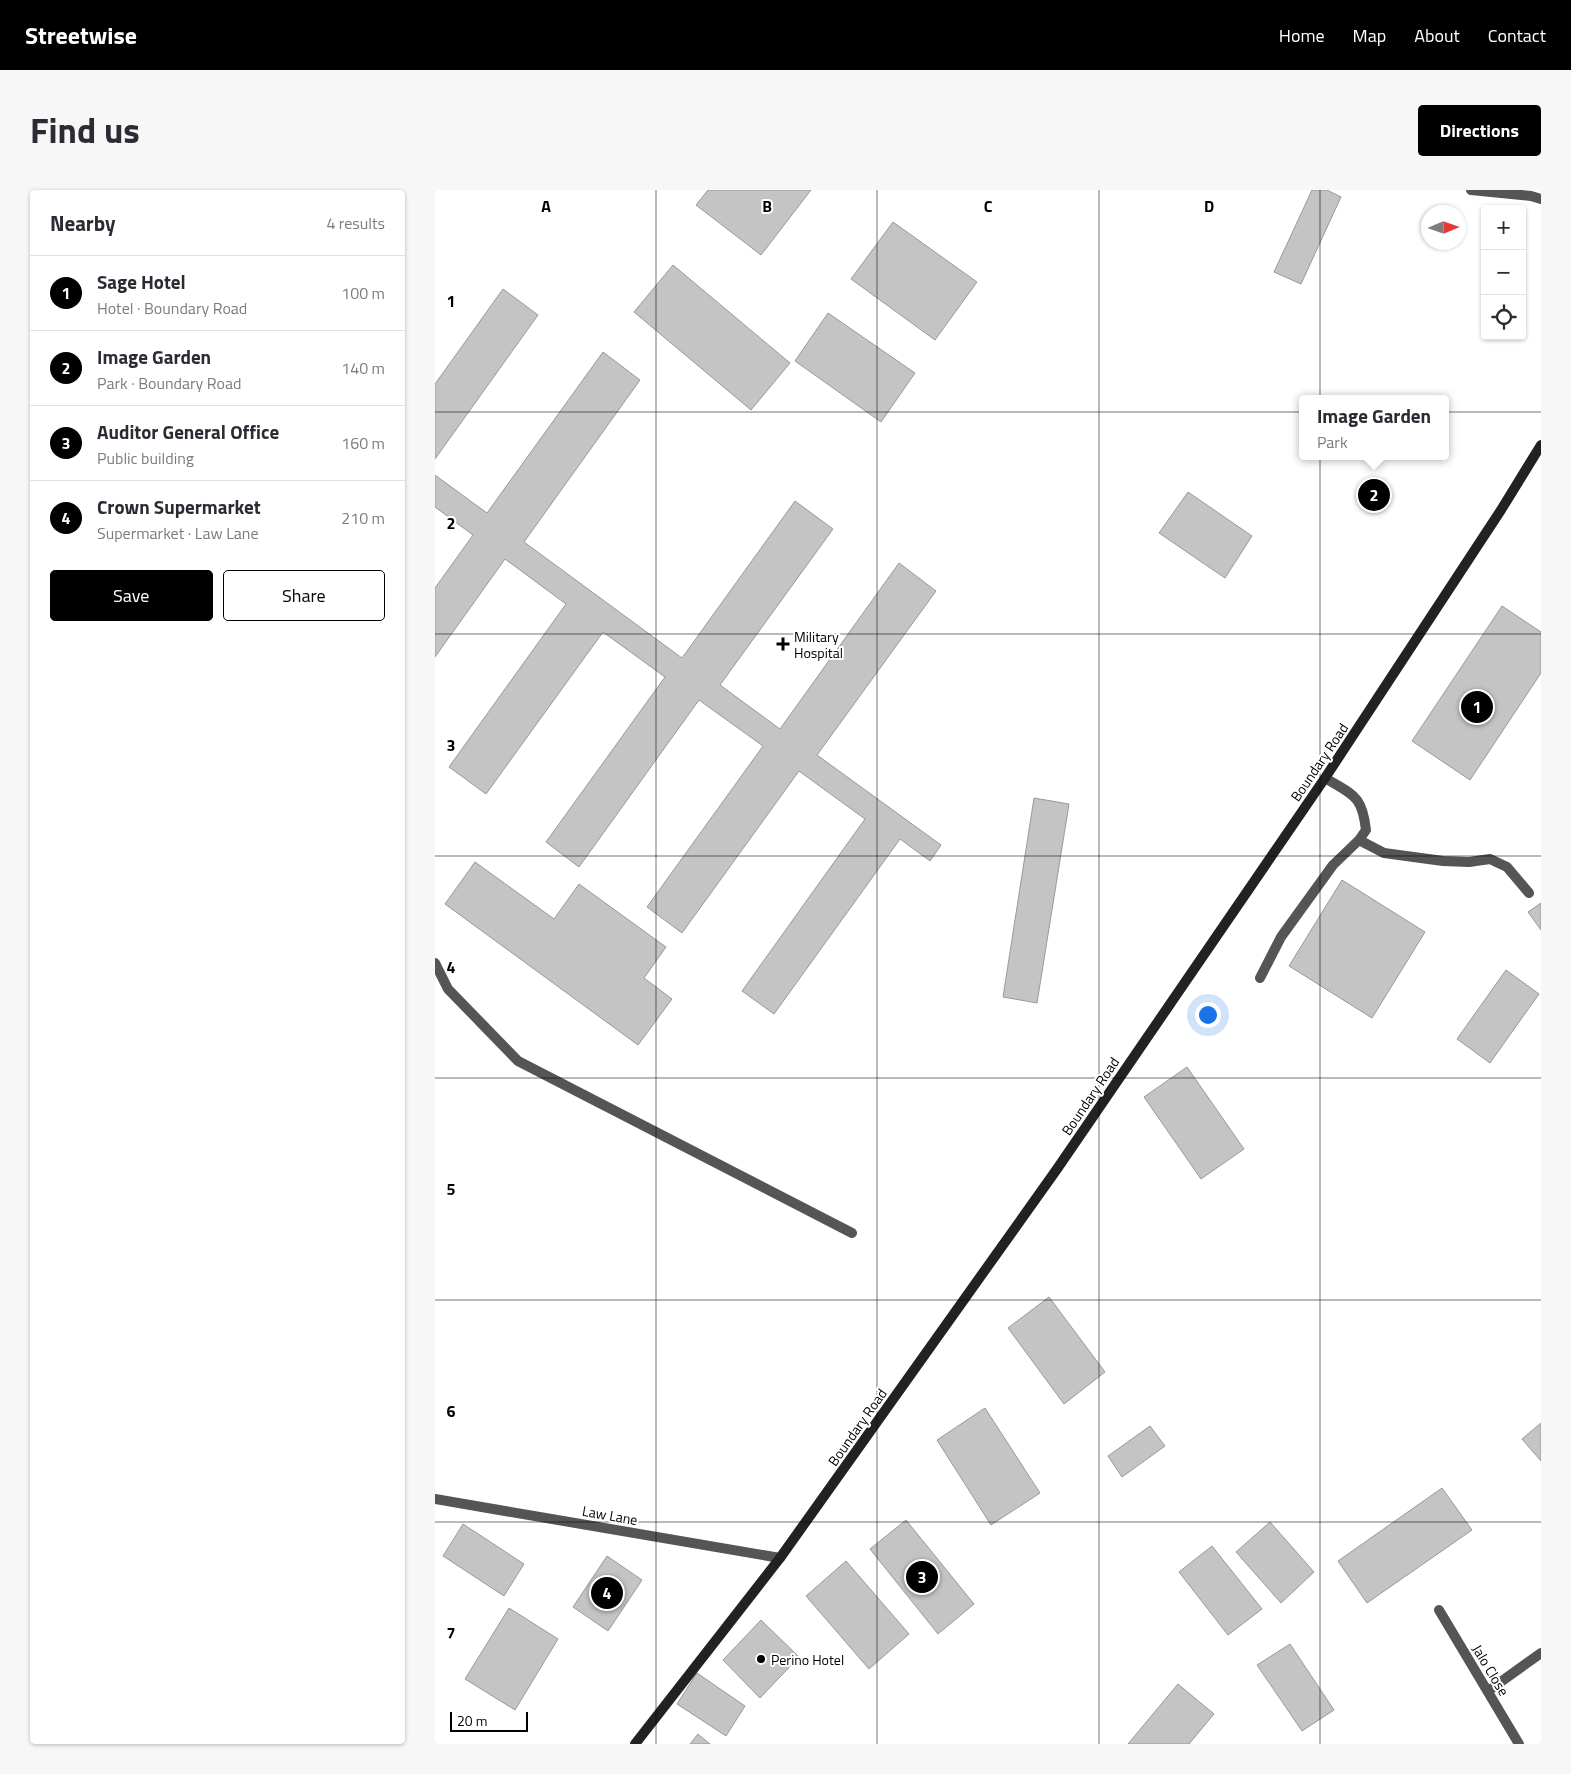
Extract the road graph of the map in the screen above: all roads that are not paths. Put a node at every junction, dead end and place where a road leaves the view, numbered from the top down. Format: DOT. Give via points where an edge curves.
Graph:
graph roads {
  1 [pos="1471,190"];
  2 [pos="1541,199"];
  3 [pos="1541,445"];
  4 [pos="1325,778"];
  5 [pos="1359,840"];
  6 [pos="1529,893"];
  7 [pos="435,964"];
  8 [pos="1261,978"];
  9 [pos="852,1233"];
  10 [pos="435,1499"];
  11 [pos="780,1558"];
  12 [pos="1439,1610"];
  13 [pos="1541,1653"];
  14 [pos="1487,1691"];
  15 [pos="635,1744"];
  16 [pos="1519,1744"];
  1 -- 2 [label="street"];
  3 -- 4 [label="street, Boundary Road"];
  4 -- 5 [label="street" via="1355,796 1364,813 1366,830"];
  4 -- 11 [label="street, Boundary Road" via="1057,1169"];
  5 -- 6 [label="street" via="1384,853 1443,861 1490,859 1507,868"];
  5 -- 8 [label="street" via="1333,865 1286,929"];
  7 -- 9 [label="street" via="448,989 518,1061"];
  10 -- 11 [label="street, Law Lane"];
  11 -- 15 [label="street, Boundary Road"];
  12 -- 14 [label="street, Jalo Close"];
  13 -- 14 [label="street"];
  14 -- 16 [label="street, Jalo Close"];
}
